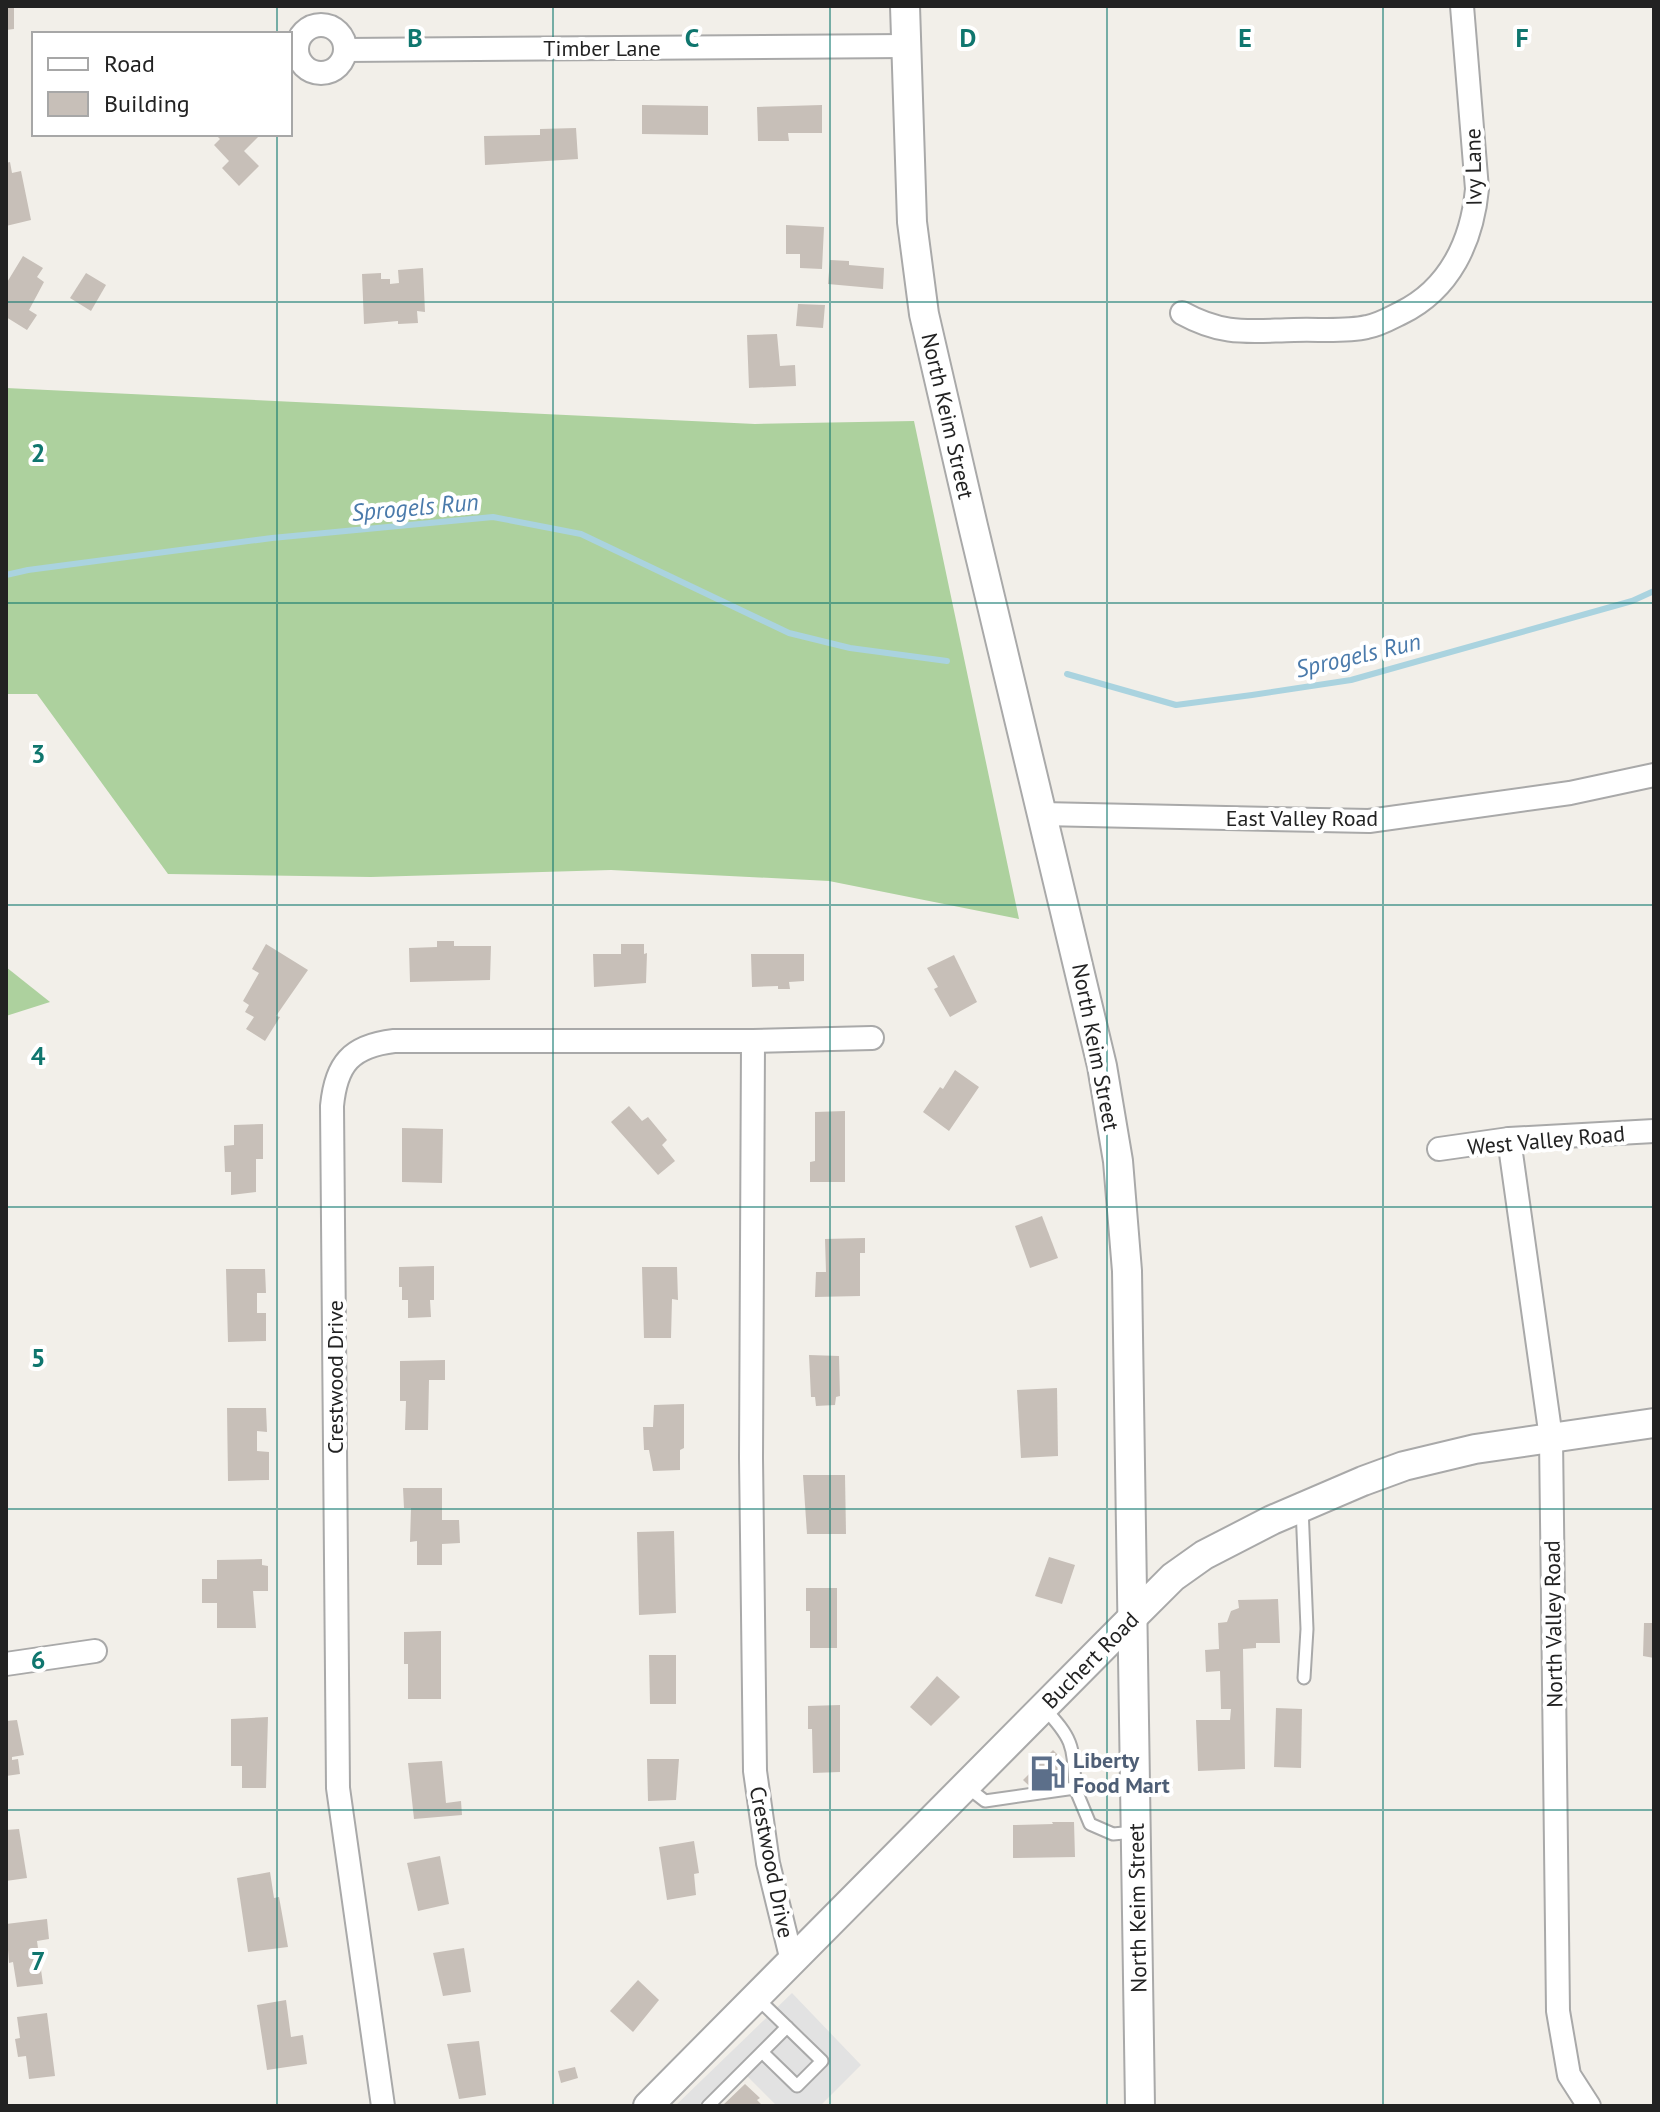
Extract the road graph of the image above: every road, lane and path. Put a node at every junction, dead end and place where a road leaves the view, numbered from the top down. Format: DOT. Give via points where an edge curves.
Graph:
graph roads {
  1 [pos="905,6"];
  2 [pos="1462,6"];
  3 [pos="906,46"];
  4 [pos="345,50"];
  5 [pos="1182,313"];
  6 [pos="1654,775"];
  7 [pos="1042,814"];
  8 [pos="872,1038"];
  9 [pos="753,1041"];
  10 [pos="1654,1131"];
  11 [pos="1509,1139"];
  12 [pos="1439,1149"];
  13 [pos="1654,1423"];
  14 [pos="1551,1438"];
  15 [pos="1302,1507"];
  16 [pos="1132,1618"];
  17 [pos="95,1651"];
  18 [pos="6,1664"];
  19 [pos="1304,1678"];
  20 [pos="1042,1707"];
  21 [pos="965,1785"];
  22 [pos="1075,1788"];
  23 [pos="1135,1832"];
  24 [pos="792,1961"];
  25 [pos="756,1997"];
  26 [pos="787,2027"];
  27 [pos="762,2052"];
  28 [pos="383,2106"];
  29 [pos="648,2106"];
  30 [pos="708,2106"];
  31 [pos="1140,2106"];
  32 [pos="1589,2106"];
  1 -- 3 [label="street, North Keim Street"];
  2 -- 5 [label="street, Ivy Lane" via="1477,189 1474,216 1461,255 1427,298 1367,327 1232,332"];
  3 -- 4 [label="street, Timber Lane"];
  3 -- 7 [label="street, North Keim Street" via="912,222 924,314"];
  6 -- 7 [label="street, East Valley Road" via="1570,793 1369,821"];
  7 -- 16 [label="street, North Keim Street" via="1102,1066 1122,1201"];
  8 -- 9 [label="street, Crestwood Drive"];
  9 -- 24 [label="street, Crestwood Drive" via="755,1771 768,1863"];
  9 -- 28 [label="street, Crestwood Drive" via="394,1041 351,1055 336,1082 332,1106 338,1788"];
  10 -- 11 [label="street, West Valley Road"];
  11 -- 12 [label="street, West Valley Road"];
  11 -- 14 [label="street, North Valley Road"];
  13 -- 14 [label="street, Buchert Road"];
  14 -- 15 [label="street, Buchert Road" via="1404,1466"];
  14 -- 32 [label="street, North Valley Road" via="1558,2011 1569,2075"];
  15 -- 16 [label="street, Buchert Road" via="1204,1555"];
  15 -- 19 [label="lane"];
  16 -- 20 [label="street, Buchert Road"];
  16 -- 23 [label="street, North Keim Street"];
  17 -- 18 [label="street"];
  20 -- 21 [label="street, Buchert Road"];
  20 -- 22 [label="lane" via="1073,1746"];
  21 -- 22 [label="lane" via="985,1801"];
  21 -- 24 [label="street, Buchert Road"];
  22 -- 23 [label="lane" via="1090,1824 1113,1834"];
  23 -- 31 [label="street, North Keim Street"];
  24 -- 25 [label="street, Buchert Road"];
  25 -- 26 [label="lane"];
  25 -- 29 [label="street, Buchert Road"];
  26 -- 27 [label="lane"];
  26 -- 27 [label="lane" via="822,2061 797,2086"];
  27 -- 30 [label="lane"];
}
